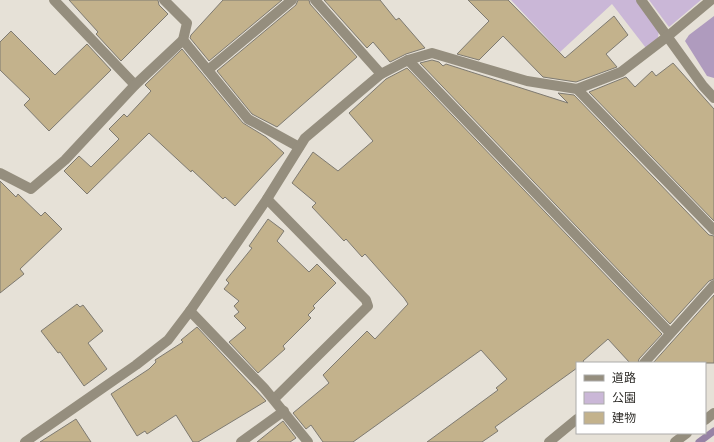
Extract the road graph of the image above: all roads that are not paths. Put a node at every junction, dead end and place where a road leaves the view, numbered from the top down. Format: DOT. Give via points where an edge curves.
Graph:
graph roads {
  1 [pos="54,0"];
  2 [pos="164,0"];
  3 [pos="292,0"];
  4 [pos="316,0"];
  5 [pos="642,0"];
  6 [pos="711,0"];
  7 [pos="668,36"];
  8 [pos="183,40"];
  9 [pos="408,60"];
  10 [pos="208,70"];
  11 [pos="381,74"];
  12 [pos="136,85"];
  13 [pos="577,89"];
  14 [pos="714,98"];
  15 [pos="299,147"];
  16 [pos="0,173"];
  17 [pos="267,199"];
  18 [pos="714,230"];
  19 [pos="714,285"];
  20 [pos="190,311"];
  21 [pos="670,333"];
  22 [pos="645,362"];
  23 [pos="274,399"];
  24 [pos="284,411"];
  25 [pos="714,413"];
  26 [pos="706,419"];
  27 [pos="576,420"];
  28 [pos="686,434"];
  29 [pos="25,442"];
  30 [pos="241,442"];
  31 [pos="308,442"];
  32 [pos="549,442"];
  33 [pos="676,442"];
  1 -- 12 [label="street"];
  2 -- 8 [label="street" via="187,22"];
  3 -- 10 [label="street"];
  4 -- 11 [label="street"];
  5 -- 7 [label="street"];
  6 -- 7 [label="street"];
  7 -- 13 [label="street" via="621,72"];
  7 -- 14 [label="street"];
  8 -- 10 [label="street"];
  8 -- 12 [label="street"];
  9 -- 11 [label="street"];
  9 -- 13 [label="street" via="432,53 527,81"];
  9 -- 21 [label="street"];
  10 -- 15 [label="street" via="248,119"];
  11 -- 15 [label="street" via="305,138"];
  12 -- 16 [label="street" via="65,160 31,188"];
  13 -- 18 [label="street"];
  15 -- 17 [label="street"];
  17 -- 20 [label="street"];
  17 -- 23 [label="street" via="366,300 368,306"];
  19 -- 21 [label="street"];
  20 -- 23 [label="street"];
  20 -- 29 [label="street" via="168,340"];
  21 -- 22 [label="street"];
  23 -- 24 [label="street"];
  24 -- 30 [label="street"];
  24 -- 31 [label="street"];
  25 -- 26 [label="street"];
  27 -- 32 [label="street"];
  28 -- 33 [label="street"];
}
